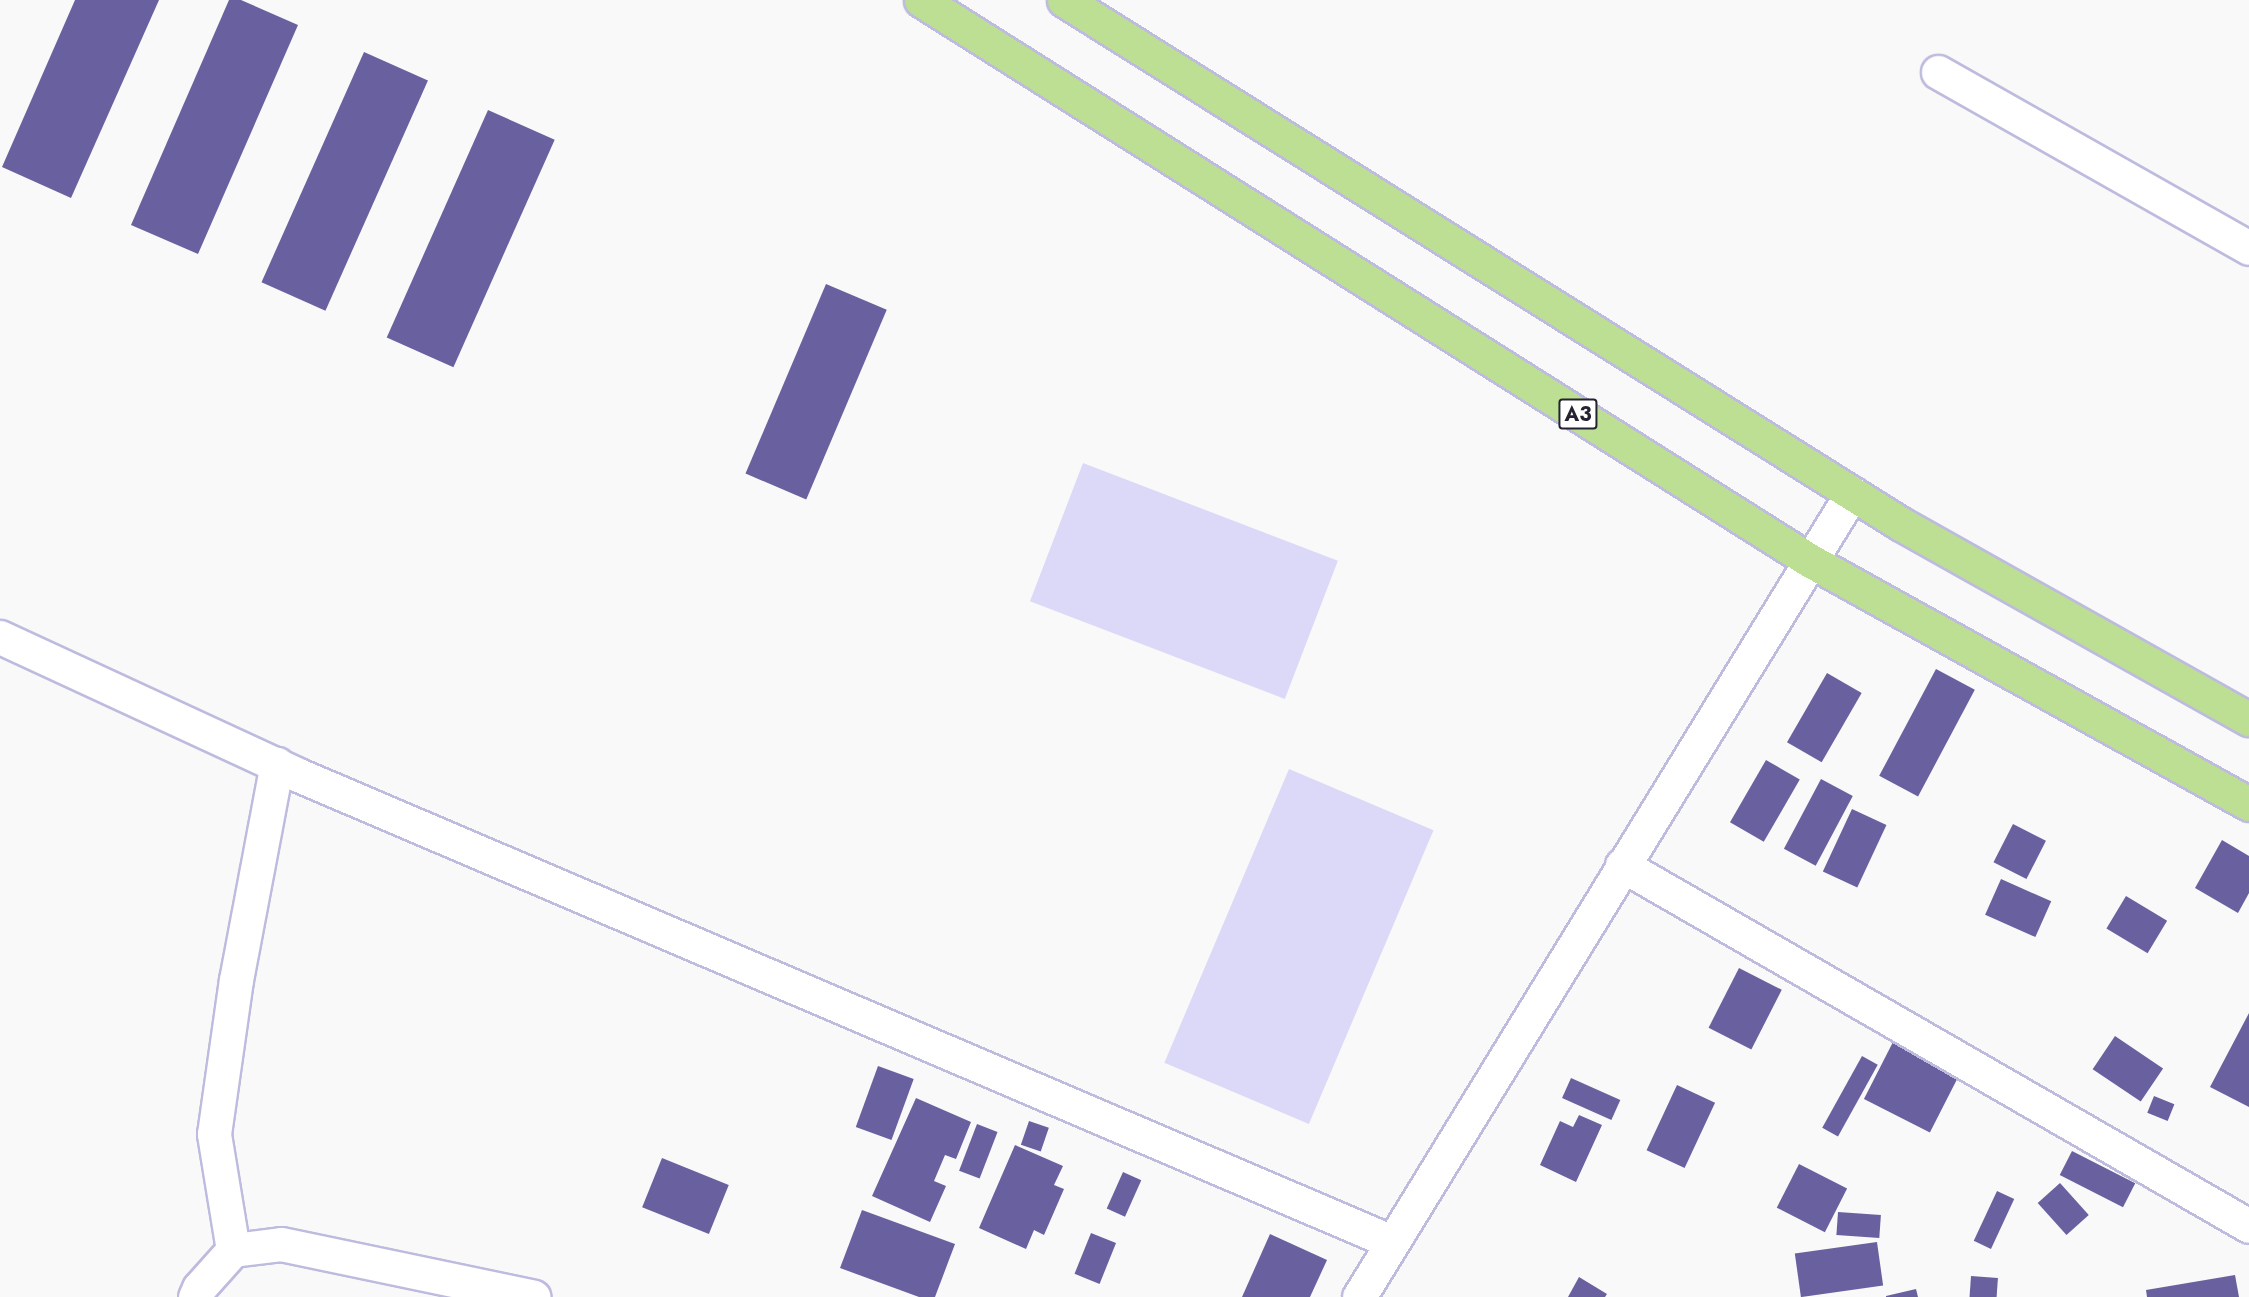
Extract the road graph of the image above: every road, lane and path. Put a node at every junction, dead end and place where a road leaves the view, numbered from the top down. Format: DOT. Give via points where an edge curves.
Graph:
graph roads {
  1 [pos="921,0"];
  2 [pos="1064,0"];
  3 [pos="1938,72"];
  4 [pos="2249,249"];
  5 [pos="1852,493"];
  6 [pos="1809,560"];
  7 [pos="0,637"];
  8 [pos="2249,719"];
  9 [pos="277,764"];
  10 [pos="2249,804"];
  11 [pos="1622,866"];
  12 [pos="2249,1226"];
  13 [pos="1392,1242"];
  14 [pos="232,1250"];
  15 [pos="195,1297"];
  16 [pos="534,1297"];
  17 [pos="1359,1297"];
  1 -- 6 [label="highway, A3"];
  2 -- 5 [label="highway"];
  3 -- 4 [label="street"];
  5 -- 6 [label="street"];
  5 -- 8 [label="highway"];
  6 -- 10 [label="highway, A3"];
  6 -- 11 [label="street"];
  7 -- 9 [label="street"];
  9 -- 13 [label="street"];
  9 -- 14 [label="street" via="236,980 214,1134"];
  11 -- 12 [label="street"];
  11 -- 13 [label="street"];
  13 -- 17 [label="street"];
  14 -- 15 [label="street"];
  14 -- 16 [label="street" via="281,1244"];
}
